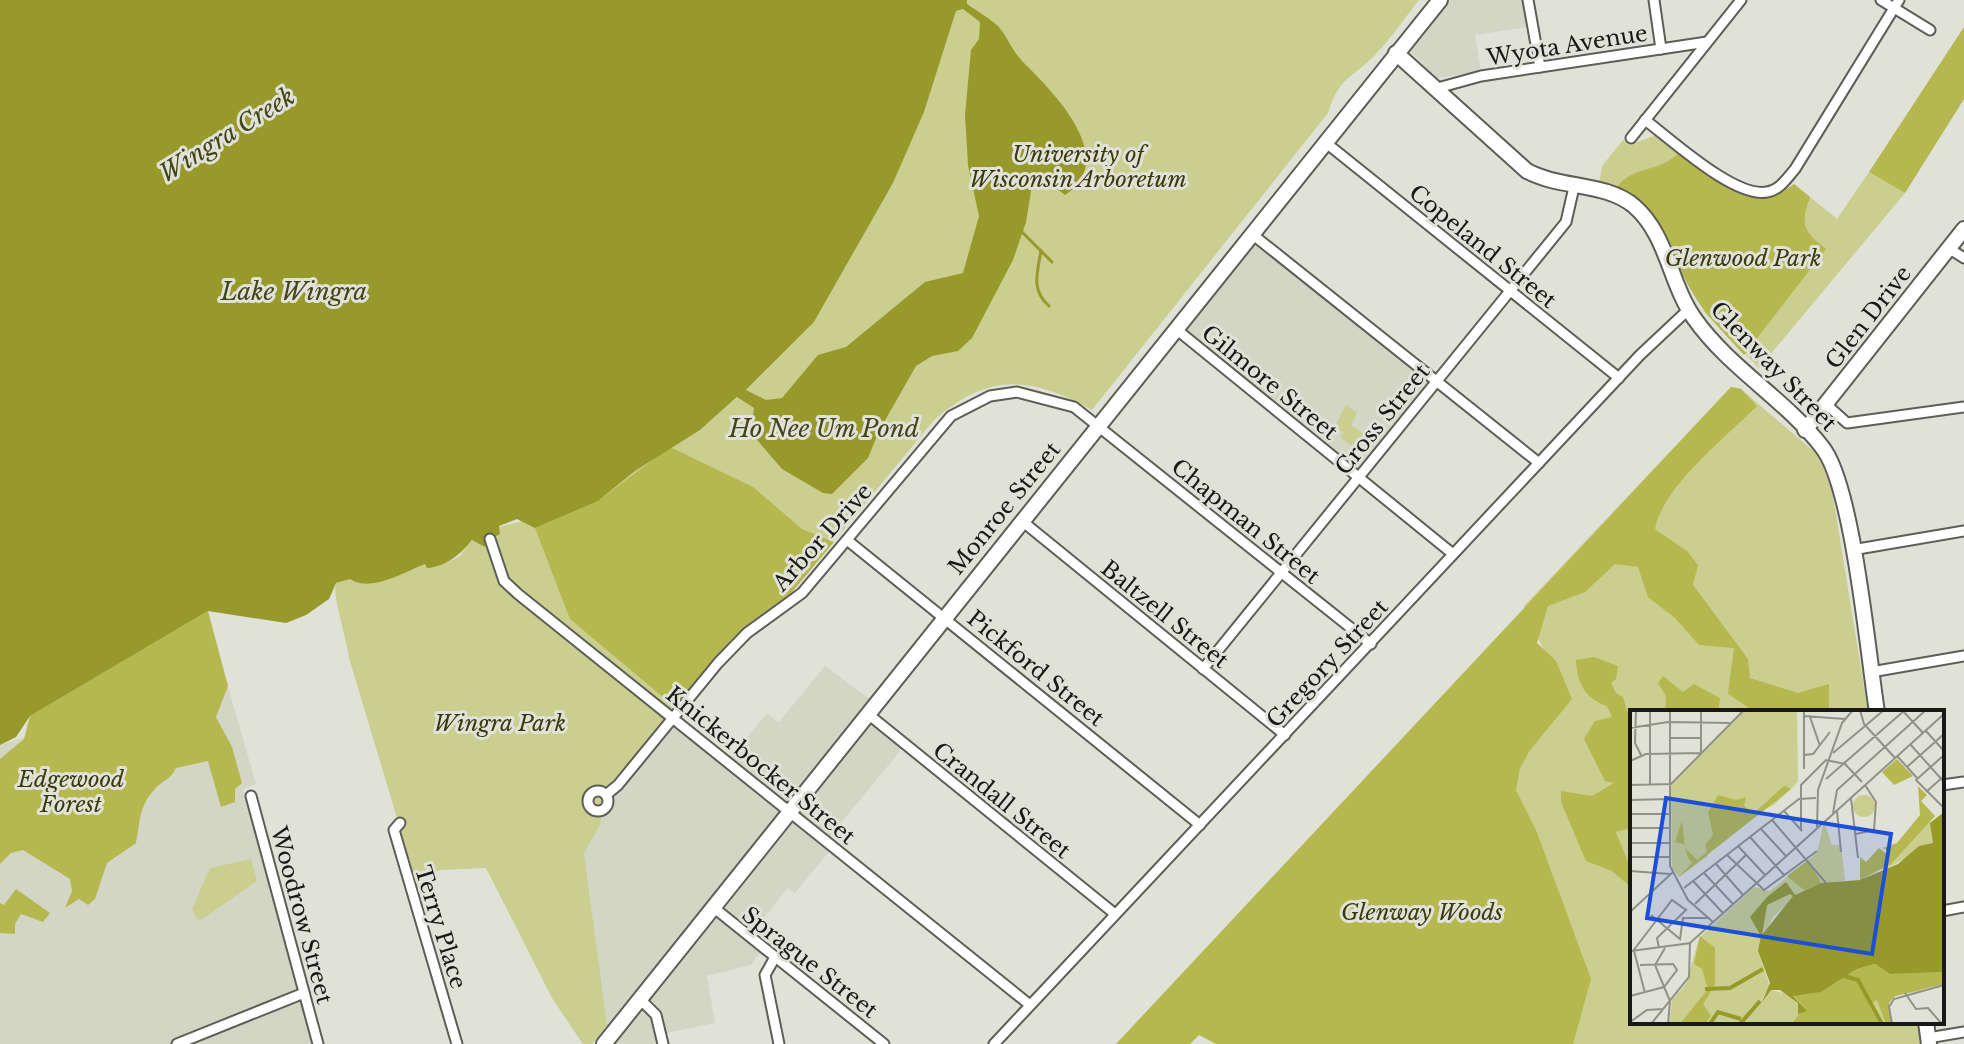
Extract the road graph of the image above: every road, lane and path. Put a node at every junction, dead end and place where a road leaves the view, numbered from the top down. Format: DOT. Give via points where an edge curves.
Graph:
graph roads {
  1 [pos="1440,0"];
  2 [pos="1528,0"];
  3 [pos="1654,0"];
  4 [pos="1741,0"];
  5 [pos="1881,0"];
  6 [pos="1897,4"];
  7 [pos="1930,30"];
  8 [pos="1707,42"];
  9 [pos="1661,49"];
  10 [pos="1396,53"];
  11 [pos="1540,67"];
  12 [pos="1434,89"];
  13 [pos="1645,120"];
  14 [pos="1631,138"];
  15 [pos="1325,142"];
  16 [pos="1574,187"];
  17 [pos="1964,229"];
  18 [pos="1252,234"];
  19 [pos="1950,249"];
  20 [pos="1964,258"];
  21 [pos="1512,292"];
  22 [pos="1689,309"];
  23 [pos="1176,329"];
  24 [pos="1619,378"];
  25 [pos="1436,380"];
  26 [pos="1827,405"];
  27 [pos="1964,407"];
  28 [pos="1099,426"];
  29 [pos="1805,430"];
  30 [pos="1539,463"];
  31 [pos="1359,476"];
  32 [pos="1022,521"];
  33 [pos="1964,531"];
  34 [pos="490,539"];
  35 [pos="847,540"];
  36 [pos="1852,550"];
  37 [pos="1453,554"];
  38 [pos="1281,572"];
  39 [pos="944,618"];
  40 [pos="1371,644"];
  41 [pos="1964,656"];
  42 [pos="1203,669"];
  43 [pos="1871,672"];
  44 [pos="1877,710"];
  45 [pos="868,714"];
  46 [pos="673,718"];
  47 [pos="1285,735"];
  48 [pos="1964,782"];
  49 [pos="1944,785"];
  50 [pos="606,795"];
  51 [pos="251,796"];
  52 [pos="790,809"];
  53 [pos="400,823"];
  54 [pos="1200,825"];
  55 [pos="713,907"];
  56 [pos="1964,907"];
  57 [pos="1944,911"];
  58 [pos="1115,914"];
  59 [pos="774,959"];
  60 [pos="304,993"];
  61 [pos="640,999"];
  62 [pos="1030,1005"];
  63 [pos="1964,1032"];
  64 [pos="1929,1041"];
  65 [pos="177,1044"];
  66 [pos="318,1044"];
  67 [pos="457,1044"];
  68 [pos="604,1044"];
  69 [pos="663,1044"];
  70 [pos="779,1044"];
  71 [pos="884,1044"];
  72 [pos="994,1044"];
  1 -- 10 [label="main road, Monroe Street"];
  2 -- 11 [label="street"];
  3 -- 9 [label="street"];
  4 -- 8 [label="street"];
  5 -- 6 [label="street"];
  6 -- 7 [label="street"];
  6 -- 13 [label="street" via="1779,187 1767,192 1745,189"];
  8 -- 9 [label="street, Wyota Avenue"];
  8 -- 13 [label="street"];
  9 -- 11 [label="street, Wyota Avenue"];
  10 -- 12 [label="main road, Glenway Street"];
  10 -- 15 [label="main road, Monroe Street"];
  11 -- 12 [label="street, Wyota Avenue"];
  12 -- 16 [label="main road, Glenway Street" via="1527,171"];
  13 -- 14 [label="street"];
  15 -- 18 [label="main road, Monroe Street"];
  15 -- 21 [label="street, Copeland Street"];
  16 -- 21 [label="street, Cross Street" via="1566,222"];
  16 -- 22 [label="main road, Glenway Street" via="1610,193 1635,206 1655,235"];
  17 -- 19 [label="main road, Glen Drive"];
  18 -- 23 [label="main road, Monroe Street"];
  18 -- 25 [label="street"];
  19 -- 20 [label="street"];
  19 -- 26 [label="main road, Glen Drive"];
  21 -- 24 [label="street, Copeland Street"];
  21 -- 25 [label="street, Cross Street"];
  22 -- 24 [label="street, Gregory Street"];
  22 -- 29 [label="main road, Glenway Street" via="1735,363"];
  23 -- 28 [label="main road, Monroe Street"];
  23 -- 31 [label="street, Gilmore Street"];
  24 -- 30 [label="street, Gregory Street"];
  25 -- 30 [label="street"];
  25 -- 31 [label="street, Cross Street"];
  26 -- 27 [label="street" via="1847,423"];
  26 -- 29 [label="main road, Glen Drive"];
  28 -- 32 [label="main road, Monroe Street"];
  28 -- 35 [label="street, Arbor Drive" via="1074,407 1028,394 1003,393 969,404 938,429"];
  28 -- 38 [label="street, Chapman Street"];
  29 -- 36 [label="main road, Glenway Street" via="1837,471"];
  30 -- 37 [label="street, Gregory Street"];
  31 -- 37 [label="street, Gilmore Street"];
  31 -- 38 [label="street, Cross Street"];
  32 -- 39 [label="main road, Monroe Street"];
  32 -- 42 [label="street, Baltzell Street"];
  33 -- 36 [label="street"];
  34 -- 46 [label="street, Knickerbocker Street" via="504,581"];
  35 -- 39 [label="street, Pickford Street"];
  35 -- 46 [label="street, Arbor Drive" via="802,593 747,633"];
  36 -- 43 [label="main road, Glenway Street"];
  37 -- 40 [label="street, Gregory Street"];
  38 -- 40 [label="street, Chapman Street"];
  38 -- 42 [label="street, Cross Street"];
  39 -- 45 [label="main road, Monroe Street"];
  39 -- 54 [label="street, Pickford Street"];
  40 -- 47 [label="street, Gregory Street"];
  41 -- 43 [label="street"];
  42 -- 47 [label="street, Baltzell Street"];
  43 -- 44 [label="main road, Glenway Street"];
  45 -- 52 [label="main road, Monroe Street"];
  45 -- 58 [label="street, Crandall Street"];
  46 -- 50 [label="street, Arbor Drive"];
  46 -- 52 [label="street, Knickerbocker Street"];
  47 -- 54 [label="street, Gregory Street"];
  48 -- 49 [label="street"];
  51 -- 60 [label="street, Woodrow Street"];
  52 -- 55 [label="main road, Monroe Street"];
  52 -- 62 [label="street, Knickerbocker Street"];
  53 -- 67 [label="street, Terry Place" via="394,830 398,850"];
  54 -- 58 [label="street, Gregory Street"];
  55 -- 59 [label="street, Sprague Street"];
  55 -- 61 [label="main road, Monroe Street"];
  56 -- 57 [label="street"];
  58 -- 62 [label="street, Gregory Street"];
  59 -- 70 [label="street" via="765,975"];
  59 -- 71 [label="street, Sprague Street"];
  60 -- 65 [label="street"];
  60 -- 66 [label="street, Woodrow Street"];
  61 -- 68 [label="main road, Monroe Street"];
  61 -- 69 [label="street" via="656,1015"];
  62 -- 72 [label="street, Gregory Street"];
  63 -- 64 [label="street"];
}
